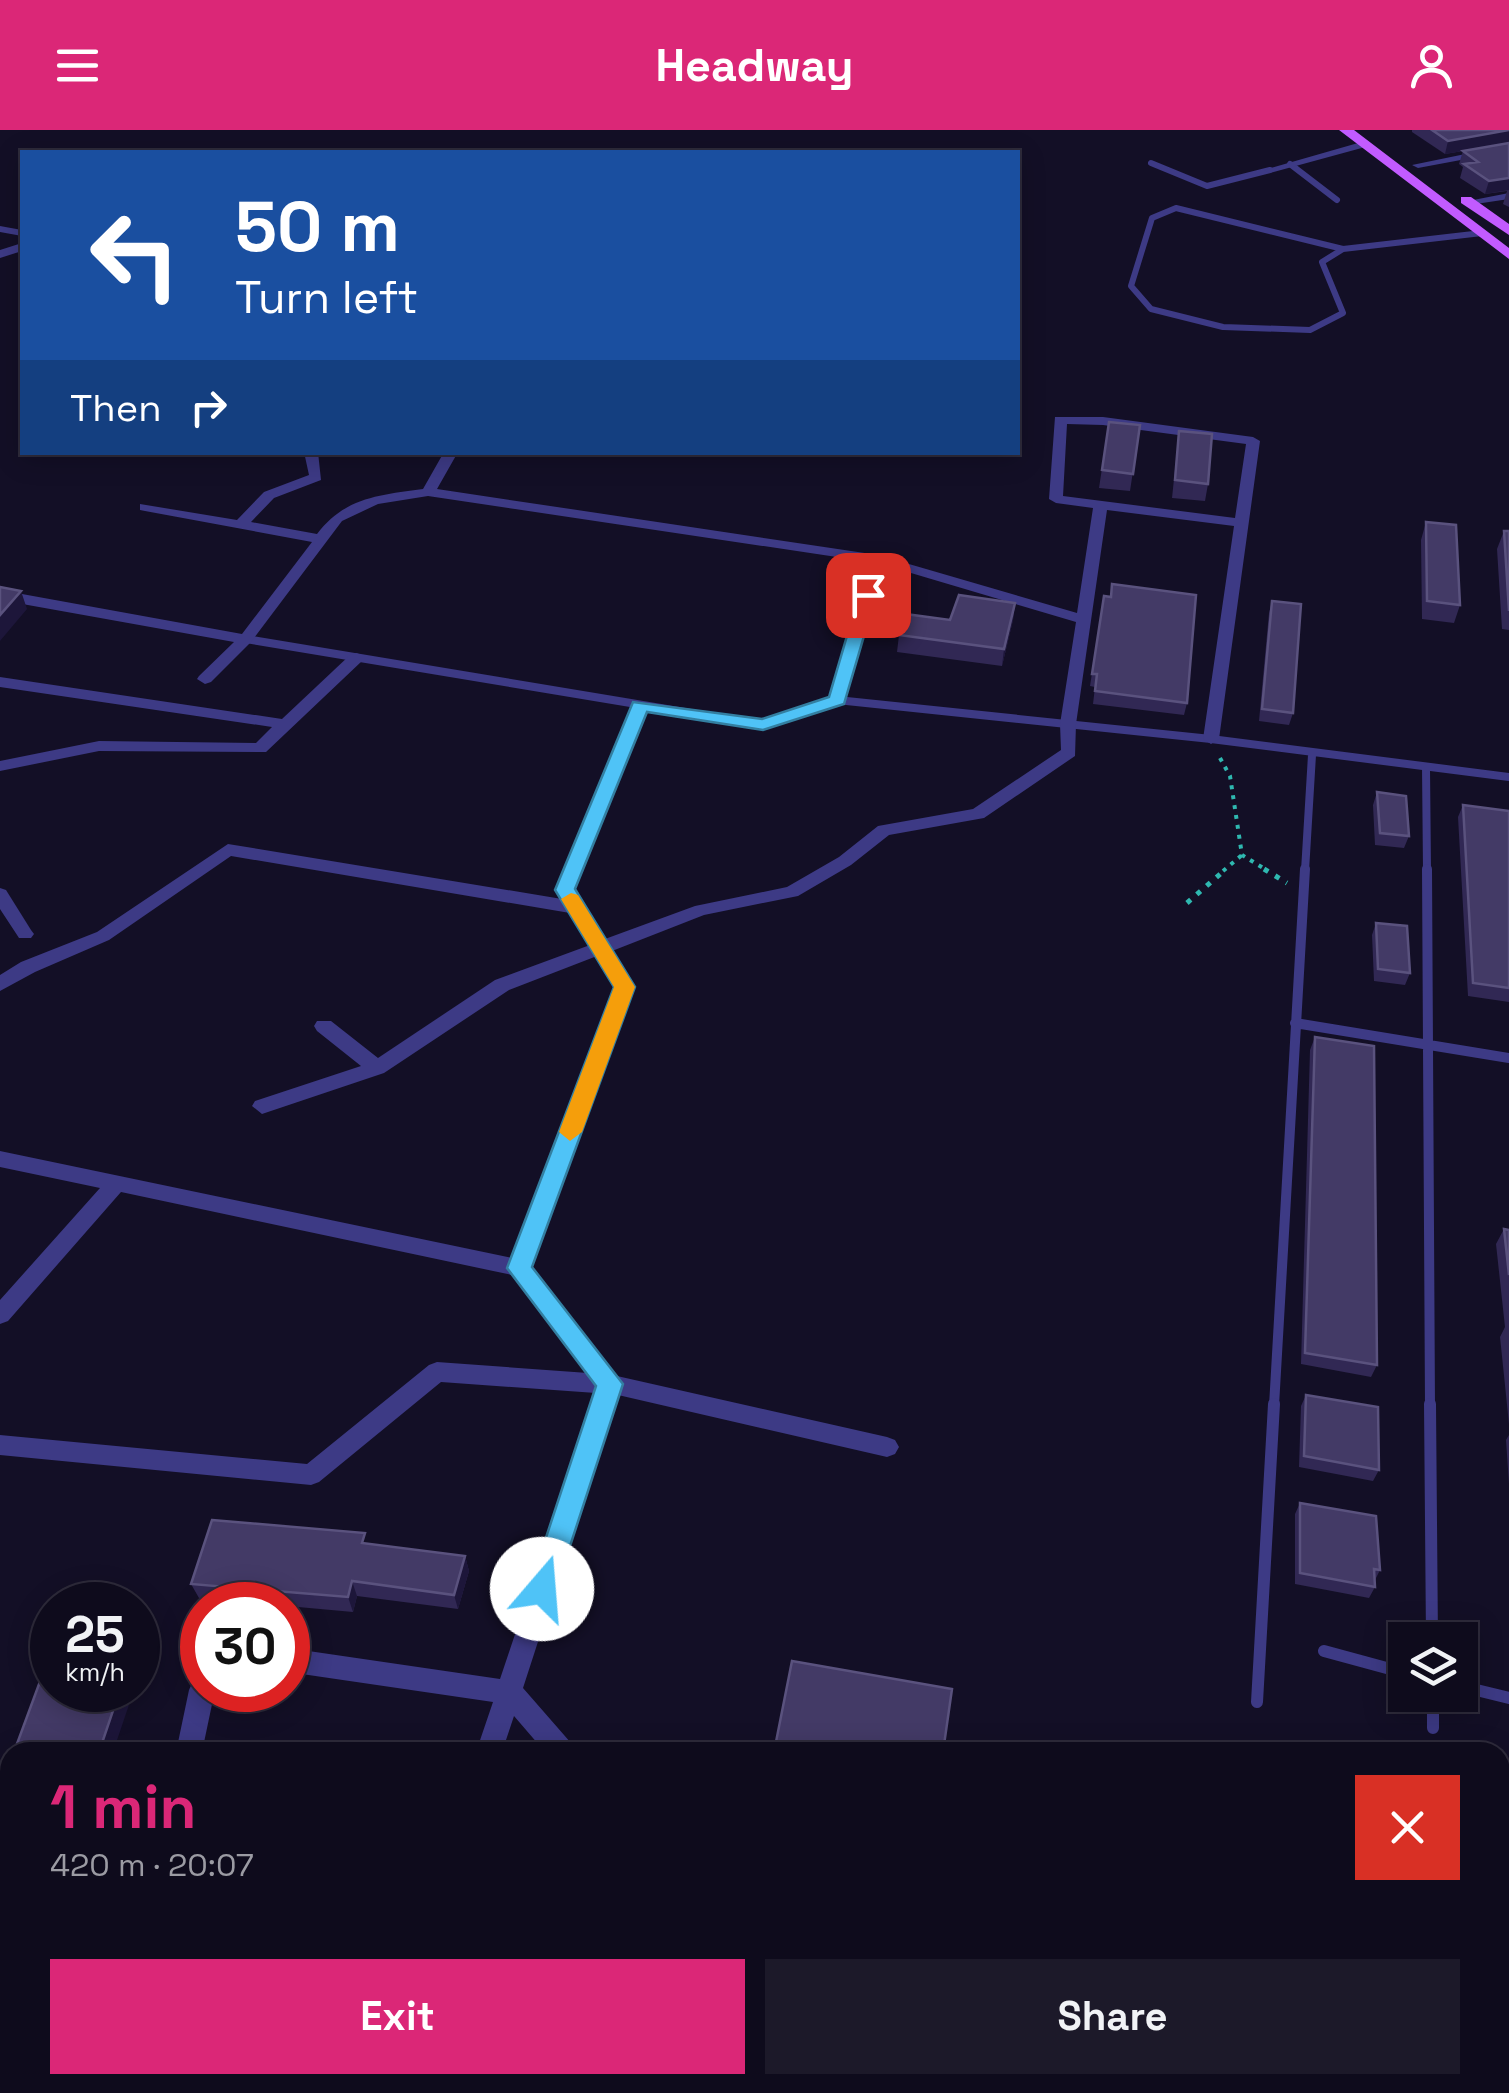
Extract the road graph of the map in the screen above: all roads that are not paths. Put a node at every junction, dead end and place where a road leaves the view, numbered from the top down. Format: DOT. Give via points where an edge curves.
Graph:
graph roads {
  1 [pos="1346,130"];
  2 [pos="1367,137"];
  3 [pos="1509,148"];
  4 [pos="1151,163"];
  5 [pos="1290,164"];
  6 [pos="1418,166"];
  7 [pos="1270,170"];
  8 [pos="1509,196"];
  9 [pos="1337,200"];
  10 [pos="1469,202"];
  11 [pos="1508,230"];
  12 [pos="1476,234"];
  13 [pos="1343,249"];
  14 [pos="1509,255"];
  15 [pos="311,455"];
  16 [pos="449,455"];
  17 [pos="428,492"];
  18 [pos="1101,505"];
  19 [pos="144,507"];
  20 [pos="1242,523"];
  21 [pos="242,524"];
  22 [pos="320,539"];
  23 [pos="878,560"];
  24 [pos="0,595"];
  25 [pos="1084,620"];
  26 [pos="246,639"];
  27 [pos="356,658"];
  28 [pos="206,679"];
  29 [pos="0,682"];
  30 [pos="837,700"];
  31 [pos="640,706"];
  32 [pos="284,724"];
  33 [pos="1068,724"];
  34 [pos="1211,739"];
  35 [pos="1312,755"];
  36 [pos="0,766"];
  37 [pos="1426,767"];
  38 [pos="1509,777"];
  39 [pos="0,894"];
  40 [pos="577,908"];
  41 [pos="25,934"];
  42 [pos="600,947"];
  43 [pos="0,984"];
  44 [pos="1296,1023"];
  45 [pos="324,1026"];
  46 [pos="1427,1043"];
  47 [pos="1509,1058"];
  48 [pos="377,1068"];
  49 [pos="262,1106"];
  50 [pos="0,1159"];
  51 [pos="118,1183"];
  52 [pos="520,1268"];
  53 [pos="0,1315"];
  54 [pos="610,1384"];
  55 [pos="0,1446"];
  56 [pos="887,1447"];
  57 [pos="1432,1622"];
  58 [pos="1324,1651"];
  59 [pos="310,1663"];
  60 [pos="1388,1668"];
  61 [pos="1478,1690"];
  62 [pos="509,1692"];
  63 [pos="1509,1698"];
  64 [pos="1257,1702"];
  65 [pos="197,1712"];
  66 [pos="1433,1712"];
  67 [pos="1433,1728"];
  68 [pos="191,1742"];
  69 [pos="492,1742"];
  70 [pos="553,1742"];
  1 -- 2 [label="main road"];
  2 -- 5 [label="street"];
  2 -- 6 [label="main road"];
  2 -- 12 [label="main road"];
  3 -- 6 [label="street"];
  4 -- 7 [label="lane" via="1207,186"];
  5 -- 7 [label="street"];
  5 -- 9 [label="lane"];
  6 -- 10 [label="main road"];
  8 -- 10 [label="street"];
  10 -- 11 [label="main road"];
  11 -- 12 [label="lane"];
  12 -- 13 [label="lane"];
  12 -- 14 [label="main road"];
  13 -- 13 [label="lane" via="1176,208 1152,218 1131,286 1151,309 1223,327 1310,330 1343,313 1322,262"];
  15 -- 21 [label="street" via="316,477 269,496"];
  16 -- 17 [label="street"];
  17 -- 22 [label="street" via="374,500 337,518"];
  17 -- 23 [label="street"];
  18 -- 20 [label="street"];
  18 -- 20 [label="street" via="1056,499 1060,420 1253,441"];
  18 -- 25 [label="street"];
  19 -- 21 [label="street"];
  20 -- 34 [label="street"];
  21 -- 22 [label="street"];
  22 -- 26 [label="street"];
  23 -- 25 [label="street"];
  23 -- 30 [label="street"];
  24 -- 26 [label="street"];
  25 -- 33 [label="street"];
  26 -- 27 [label="lane"];
  26 -- 28 [label="street"];
  27 -- 31 [label="lane"];
  27 -- 32 [label="street"];
  29 -- 32 [label="street"];
  30 -- 31 [label="lane" via="763,725"];
  30 -- 33 [label="lane"];
  31 -- 40 [label="street" via="565,890"];
  32 -- 36 [label="street" via="260,748 99,746"];
  33 -- 34 [label="lane"];
  33 -- 42 [label="street" via="1069,752 978,814 884,830 792,892 701,910"];
  34 -- 35 [label="lane"];
  35 -- 37 [label="lane"];
  35 -- 44 [label="lane"];
  37 -- 38 [label="lane"];
  37 -- 46 [label="lane"];
  39 -- 41 [label="street"];
  40 -- 42 [label="street"];
  40 -- 43 [label="street" via="228,850 104,936"];
  42 -- 48 [label="street" via="502,985"];
  42 -- 52 [label="street" via="625,987"];
  44 -- 46 [label="lane"];
  44 -- 64 [label="lane"];
  45 -- 48 [label="street"];
  46 -- 47 [label="lane"];
  46 -- 57 [label="lane"];
  48 -- 49 [label="street"];
  50 -- 51 [label="street"];
  51 -- 52 [label="street"];
  51 -- 53 [label="street"];
  52 -- 54 [label="street"];
  54 -- 55 [label="street" via="437,1372 310,1475"];
  54 -- 56 [label="street"];
  54 -- 62 [label="street"];
  58 -- 60 [label="lane"];
  59 -- 62 [label="street"];
  61 -- 63 [label="lane"];
  62 -- 69 [label="street"];
  62 -- 70 [label="street"];
  65 -- 68 [label="street"];
  66 -- 67 [label="lane"];
}
